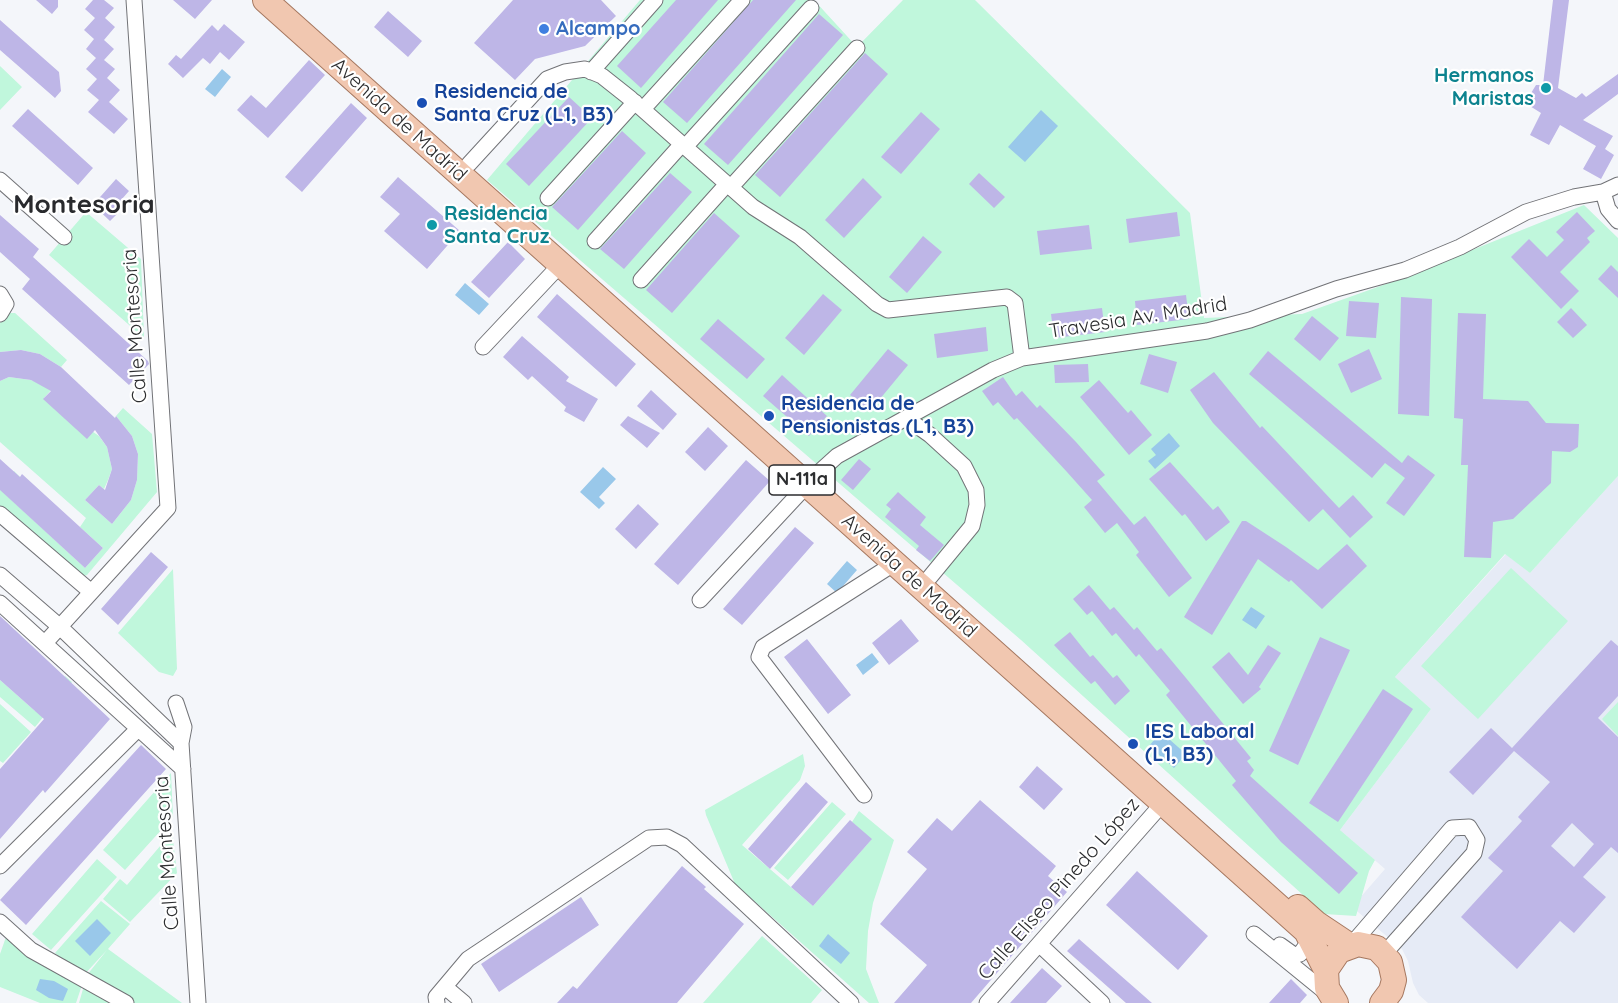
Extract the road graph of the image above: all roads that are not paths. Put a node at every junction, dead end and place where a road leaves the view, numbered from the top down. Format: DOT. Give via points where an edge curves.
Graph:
graph roads {
  1 [pos="134,0"];
  2 [pos="265,0"];
  3 [pos="286,0"];
  4 [pos="656,0"];
  5 [pos="742,0"];
  6 [pos="812,8"];
  7 [pos="856,48"];
  8 [pos="591,72"];
  9 [pos="639,106"];
  10 [pos="683,145"];
  11 [pos="469,164"];
  12 [pos="0,180"];
  13 [pos="1618,185"];
  14 [pos="729,186"];
  15 [pos="1603,192"];
  16 [pos="548,198"];
  17 [pos="1618,221"];
  18 [pos="64,237"];
  19 [pos="595,241"];
  20 [pos="561,264"];
  21 [pos="641,280"];
  22 [pos="0,294"];
  23 [pos="0,314"];
  24 [pos="483,347"];
  25 [pos="1022,358"];
  26 [pos="906,418"];
  27 [pos="812,480"];
  28 [pos="0,514"];
  29 [pos="895,563"];
  30 [pos="0,575"];
  31 [pos="930,577"];
  32 [pos="90,591"];
  33 [pos="700,600"];
  34 [pos="0,603"];
  35 [pos="59,626"];
  36 [pos="45,643"];
  37 [pos="176,703"];
  38 [pos="138,729"];
  39 [pos="181,743"];
  40 [pos="183,769"];
  41 [pos="864,795"];
  42 [pos="1163,803"];
  43 [pos="0,866"];
  44 [pos="0,922"];
  45 [pos="1311,939"];
  46 [pos="1039,944"];
  47 [pos="1350,945"];
  48 [pos="1384,954"];
  49 [pos="1326,970"];
  50 [pos="1394,980"];
  51 [pos="445,987"];
  52 [pos="1333,1000"];
  53 [pos="126,1003"];
  54 [pos="198,1003"];
  55 [pos="437,1003"];
  56 [pos="464,1003"];
  57 [pos="851,1003"];
  58 [pos="987,1003"];
  59 [pos="1102,1003"];
  60 [pos="1382,1003"];
  61 [pos="1405,1003"];
  1 -- 32 [label="street, Calle Montesoria" via="168,508"];
  2 -- 20 [label="main road, Avenida de Madrid / N-111a"];
  3 -- 11 [label="main road, Avenida de Madrid / N-111a"];
  4 -- 8 [label="street"];
  5 -- 9 [label="street"];
  6 -- 10 [label="street"];
  7 -- 14 [label="street"];
  8 -- 9 [label="street" via="602,76"];
  8 -- 11 [label="street" via="565,72 546,79"];
  9 -- 10 [label="street"];
  9 -- 16 [label="street"];
  10 -- 14 [label="street"];
  10 -- 19 [label="street"];
  11 -- 27 [label="main road, Avenida de Madrid / N-111a"];
  12 -- 18 [label="street"];
  13 -- 15 [label="street, Travesia Av. Madrid"];
  14 -- 21 [label="street"];
  14 -- 25 [label="street" via="753,207 800,237 888,310 1007,297 1016,303"];
  15 -- 17 [label="street" via="1608,209"];
  15 -- 25 [label="street, Travesia Av. Madrid" via="1526,212 1460,247 1405,270 1336,289 1250,320 1208,331"];
  20 -- 24 [label="street"];
  20 -- 27 [label="main road, Avenida de Madrid / N-111a"];
  22 -- 23 [label="street" via="6,304"];
  25 -- 26 [label="street, Travesia Av. Madrid"];
  26 -- 27 [label="street, Travesia Av. Madrid" via="837,456"];
  26 -- 31 [label="street" via="964,466 976,490 972,526"];
  27 -- 29 [label="main road, Avenida de Madrid / N-111a"];
  27 -- 31 [label="main road, Avenida de Madrid / N-111a"];
  27 -- 33 [label="street, Travesia Av. Madrid"];
  28 -- 32 [label="street"];
  29 -- 41 [label="street" via="763,647 759,657"];
  29 -- 42 [label="main road, Avenida de Madrid / N-111a"];
  30 -- 35 [label="street"];
  31 -- 47 [label="main road, Avenida de Madrid / N-111a" via="1316,923"];
  32 -- 35 [label="street, Calle Montesoria"];
  34 -- 36 [label="street"];
  35 -- 36 [label="street, Calle Montesoria"];
  35 -- 39 [label="street"];
  36 -- 38 [label="street"];
  37 -- 39 [label="street, Calle Montesoria" via="184,727"];
  38 -- 40 [label="street"];
  38 -- 43 [label="street"];
  39 -- 40 [label="street, Calle Montesoria"];
  40 -- 54 [label="street, Calle Montesoria"];
  42 -- 45 [label="main road, Avenida de Madrid / N-111a"];
  42 -- 46 [label="street, Calle Eliseo Pinedo López"];
  44 -- 53 [label="street" via="31,950"];
  45 -- 49 [label="main road, Avenida de Madrid / N-111a"];
  45 -- 52 [label="street" via="1306,948 1294,955 1257,932"];
  46 -- 58 [label="street, Calle Eliseo Pinedo López"];
  46 -- 59 [label="street"];
  47 -- 48 [label="main road, N-111a" via="1368,945"];
  47 -- 48 [label="street" via="1452,828 1469,827 1477,840 1474,853"];
  47 -- 49 [label="main road" via="1339,951"];
  48 -- 50 [label="main road"];
  49 -- 52 [label="main road, N-111a" via="1325,979"];
  50 -- 60 [label="main road"];
  50 -- 61 [label="main road"];
  51 -- 55 [label="street" via="436,998"];
  51 -- 56 [label="street"];
  51 -- 57 [label="street" via="468,959 650,838 667,837 681,845"];
}
